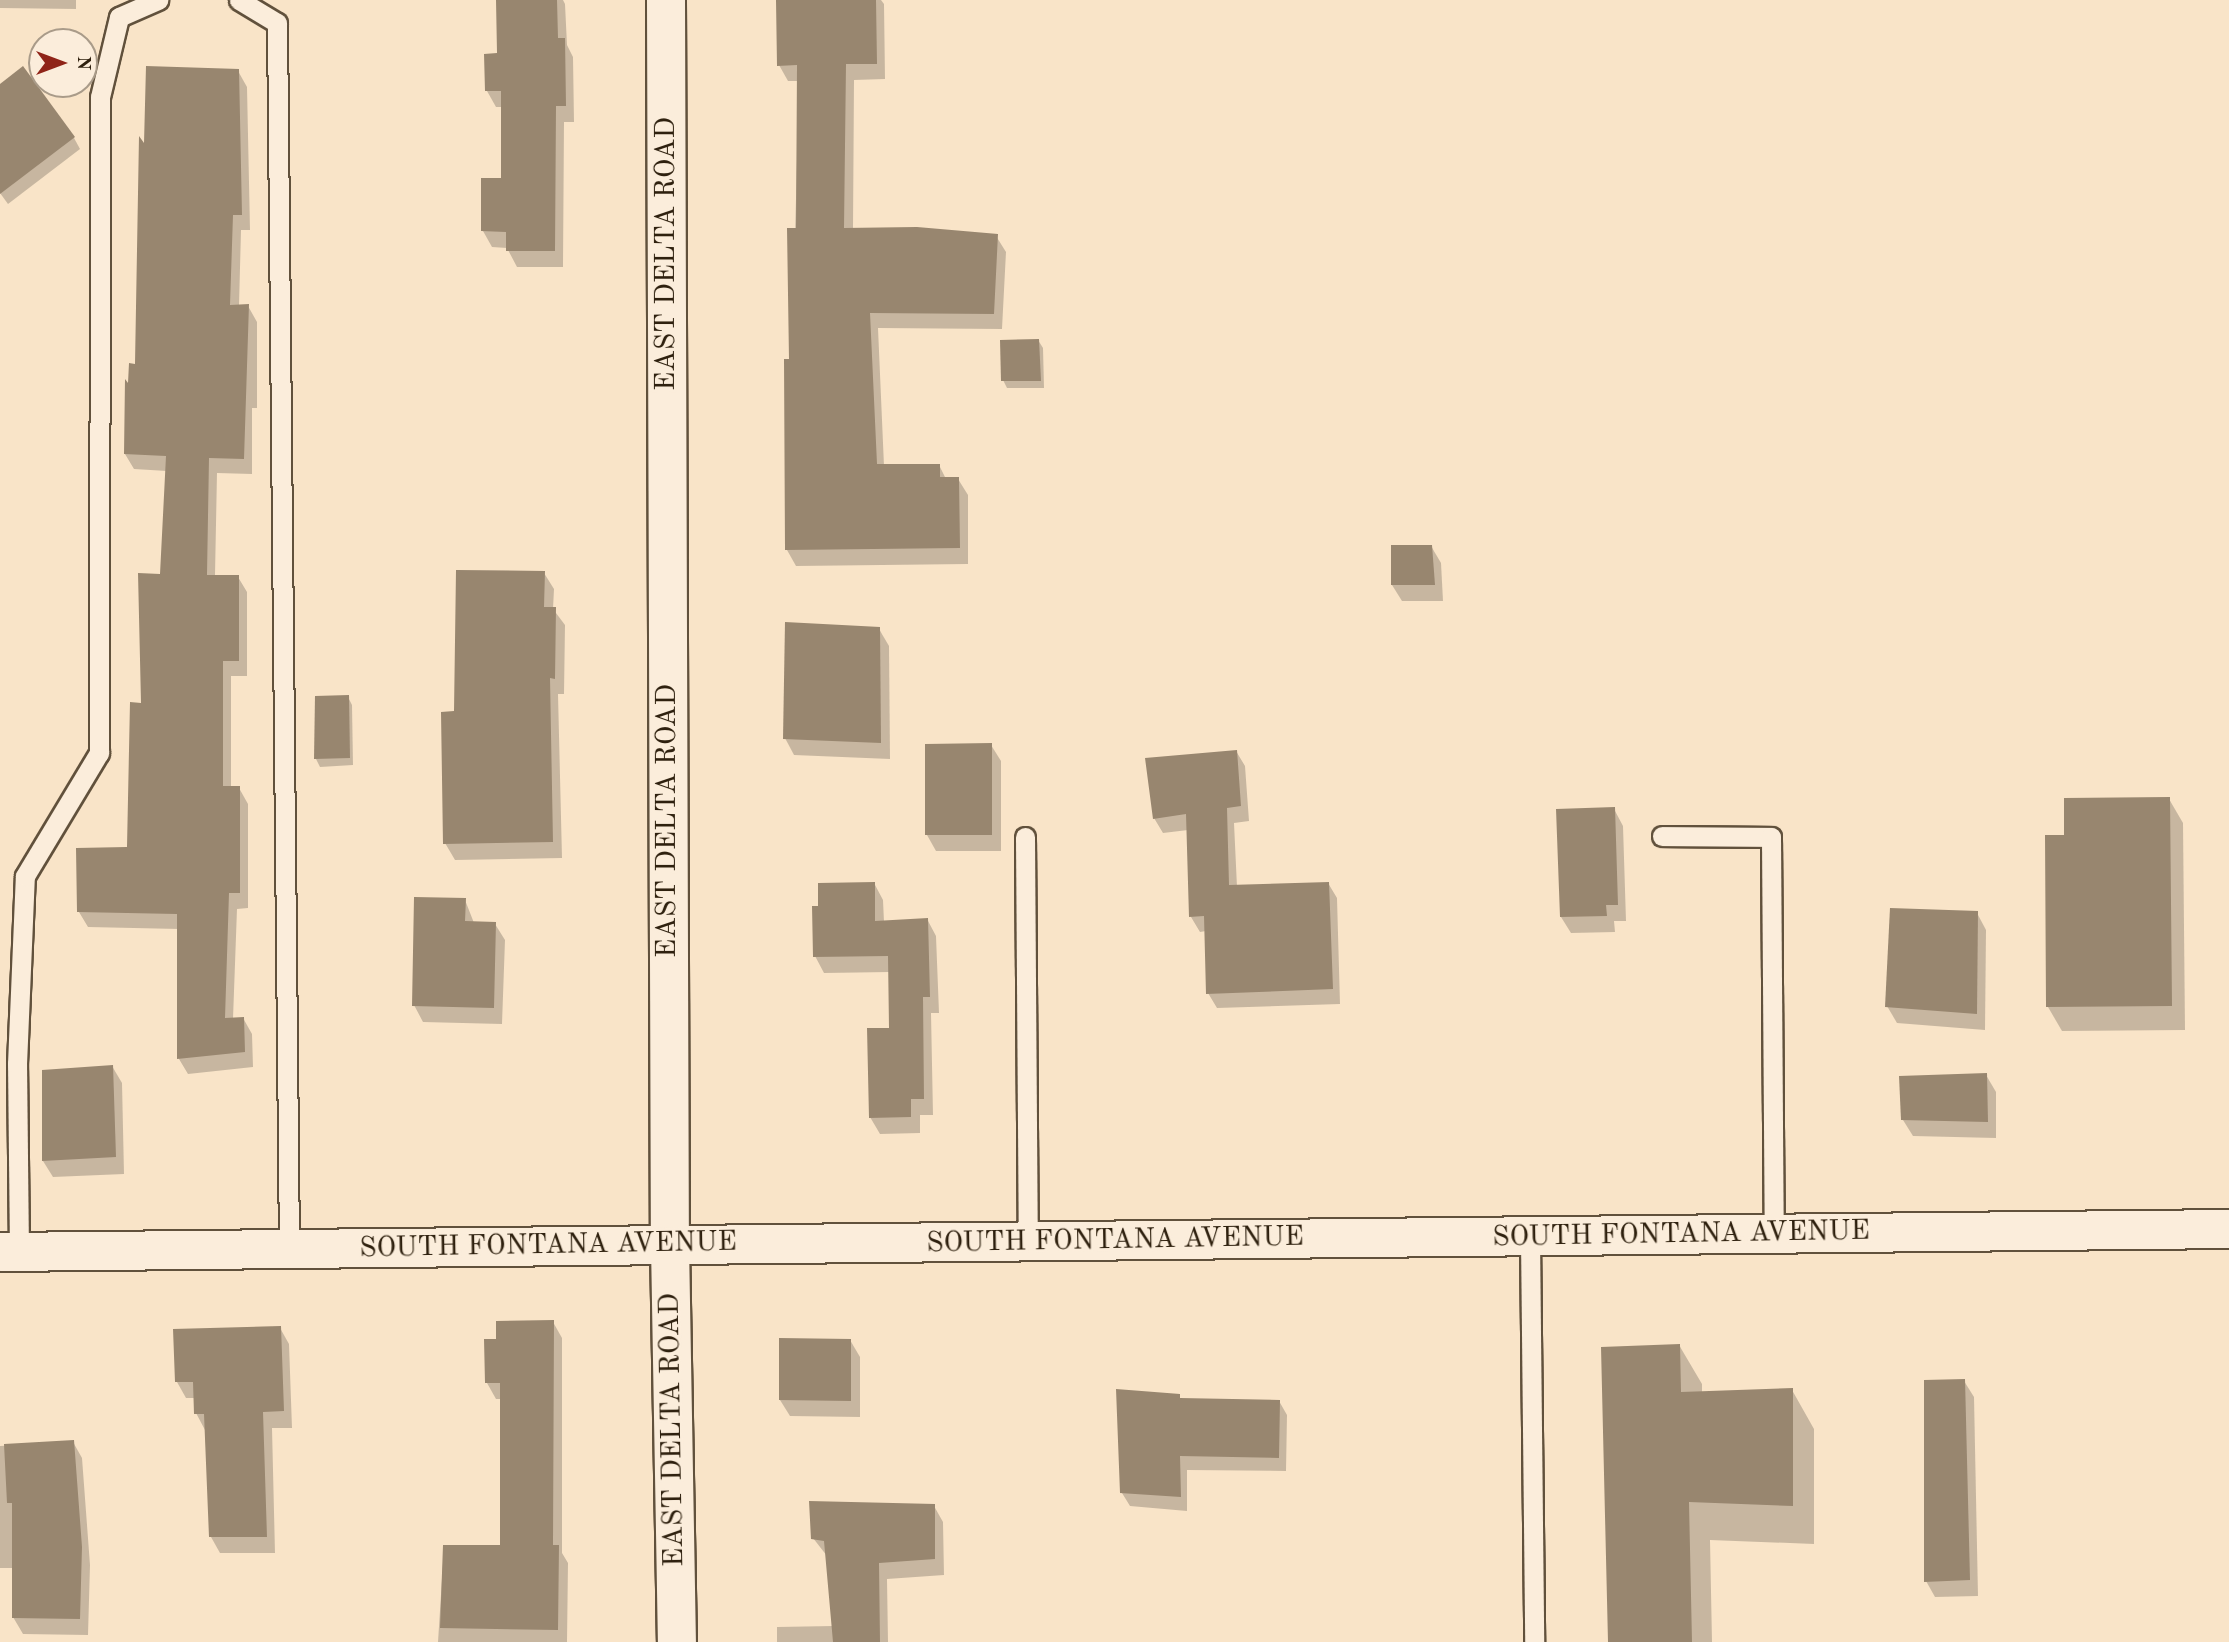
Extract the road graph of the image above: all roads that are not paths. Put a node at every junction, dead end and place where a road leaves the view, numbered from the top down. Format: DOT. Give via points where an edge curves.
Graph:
graph roads {
  1 [pos="158,0"];
  2 [pos="239,0"];
  3 [pos="666,0"];
  4 [pos="1662,836"];
  5 [pos="1025,837"];
  6 [pos="2229,1229"];
  7 [pos="1774,1234"];
  8 [pos="1530,1237"];
  9 [pos="1028,1242"];
  10 [pos="670,1245"];
  11 [pos="289,1249"];
  12 [pos="9,1252"];
  13 [pos="677,1642"];
  14 [pos="1534,1642"];
  1 -- 12 [label="lane" via="119,17 100,97 99,753 26,876"];
  2 -- 11 [label="lane" via="277,23"];
  3 -- 10 [label="street, EAST DELTA ROAD"];
  4 -- 7 [label="lane" via="1771,837"];
  5 -- 9 [label="lane"];
  6 -- 7 [label="street, SOUTH FONTANA AVENUE"];
  7 -- 8 [label="street, SOUTH FONTANA AVENUE"];
  8 -- 9 [label="street, SOUTH FONTANA AVENUE"];
  8 -- 14 [label="lane"];
  9 -- 10 [label="street, SOUTH FONTANA AVENUE"];
  10 -- 11 [label="street, SOUTH FONTANA AVENUE"];
  10 -- 13 [label="street, EAST DELTA ROAD"];
  11 -- 12 [label="street, SOUTH FONTANA AVENUE"];
}
